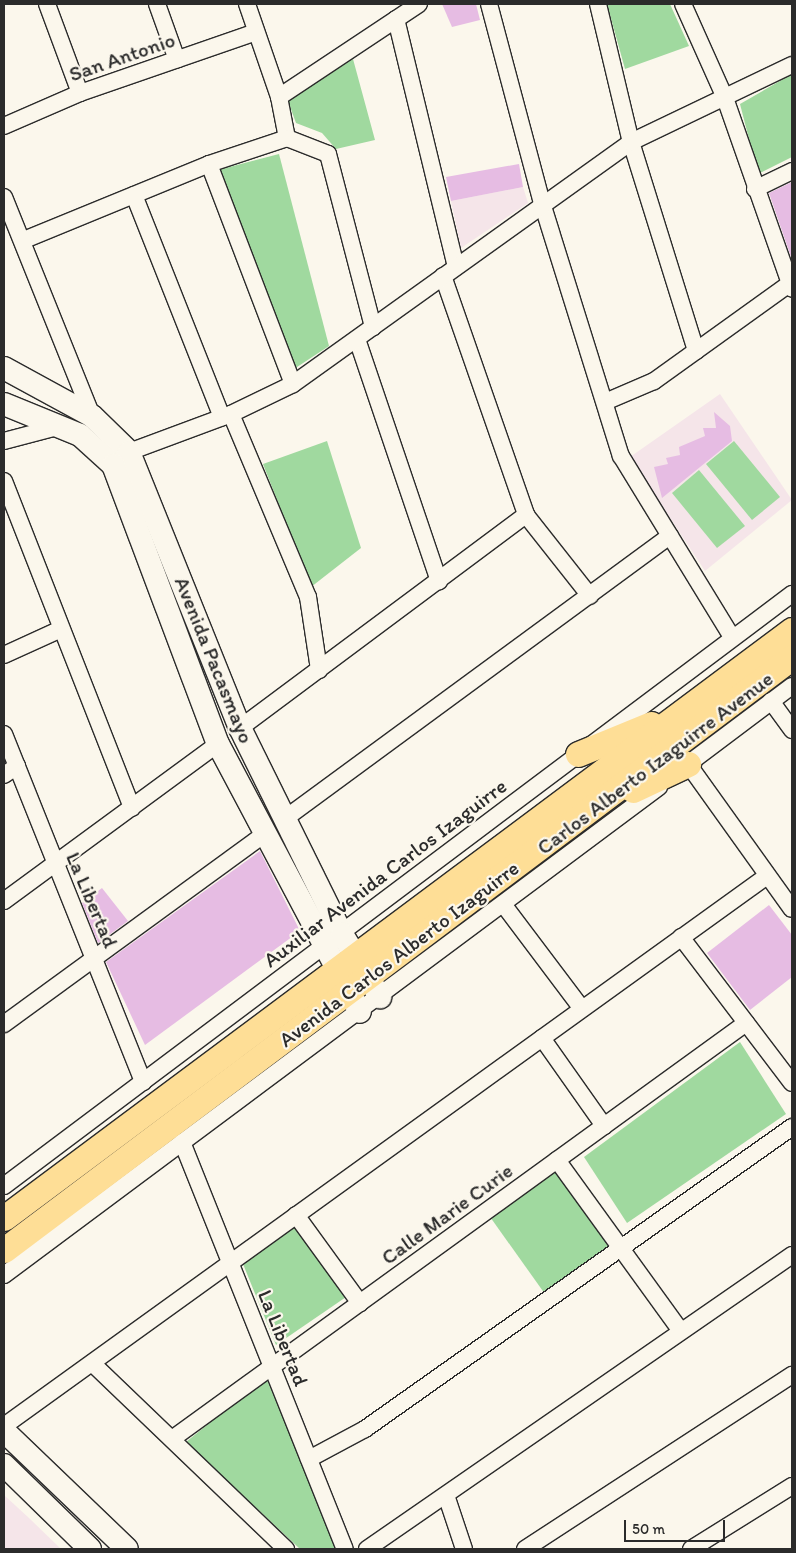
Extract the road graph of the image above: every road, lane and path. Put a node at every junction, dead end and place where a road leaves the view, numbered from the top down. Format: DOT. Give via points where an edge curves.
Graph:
graph roads {
  1 [pos="47,4"];
  2 [pos="157,4"];
  3 [pos="248,4"];
  4 [pos="419,4"];
  5 [pos="489,4"];
  6 [pos="598,4"];
  7 [pos="683,4"];
  8 [pos="396,19"];
  9 [pos="256,32"];
  10 [pos="177,60"];
  11 [pos="792,65"];
  12 [pos="80,93"];
  13 [pos="279,97"];
  14 [pos="725,98"];
  15 [pos="4,126"];
  16 [pos="287,138"];
  17 [pos="631,142"];
  18 [pos="209,164"];
  19 [pos="792,171"];
  20 [pos="755,188"];
  21 [pos="134,195"];
  22 [pos="4,197"];
  23 [pos="542,203"];
  24 [pos="24,240"];
  25 [pos="449,271"];
  26 [pos="791,285"];
  27 [pos="373,327"];
  28 [pos="356,339"];
  29 [pos="696,351"];
  30 [pos="4,368"];
  31 [pos="293,384"];
  32 [pos="605,402"];
  33 [pos="4,404"];
  34 [pos="227,415"];
  35 [pos="92,416"];
  36 [pos="61,426"];
  37 [pos="4,440"];
  38 [pos="129,452"];
  39 [pos="4,481"];
  40 [pos="526,515"];
  41 [pos="149,527"];
  42 [pos="670,536"];
  43 [pos="439,582"];
  44 [pos="792,594"];
  45 [pos="590,596"];
  46 [pos="61,629"];
  47 [pos="792,630"];
  48 [pos="732,637"];
  49 [pos="4,655"];
  50 [pos="792,657"];
  51 [pos="319,670"];
  52 [pos="792,686"];
  53 [pos="771,701"];
  54 [pos="683,710"];
  55 [pos="240,728"];
  56 [pos="792,730"];
  57 [pos="4,734"];
  58 [pos="218,744"];
  59 [pos="578,754"];
  60 [pos="688,764"];
  61 [pos="17,766"];
  62 [pos="4,775"];
  63 [pos="132,808"];
  64 [pos="586,813"];
  65 [pos="283,820"];
  66 [pos="265,834"];
  67 [pos="53,865"];
  68 [pos="767,876"];
  69 [pos="4,901"];
  70 [pos="503,904"];
  71 [pos="792,909"];
  72 [pos="681,937"];
  73 [pos="333,940"];
  74 [pos="93,958"];
  75 [pos="345,964"];
  76 [pos="364,995"];
  77 [pos="582,1009"];
  78 [pos="746,1023"];
  79 [pos="4,1024"];
  80 [pos="542,1038"];
  81 [pos="143,1082"];
  82 [pos="792,1084"];
  83 [pos="604,1126"];
  84 [pos="792,1127"];
  85 [pos="182,1142"];
  86 [pos="557,1160"];
  87 [pos="4,1186"];
  88 [pos="7,1215"];
  89 [pos="296,1215"];
  90 [pos="38,1224"];
  91 [pos="621,1247"];
  92 [pos="4,1250"];
  93 [pos="792,1255"];
  94 [pos="230,1263"];
  95 [pos="4,1266"];
  96 [pos="4,1274"];
  97 [pos="360,1303"];
  98 [pos="682,1331"];
  99 [pos="92,1363"];
  100 [pos="272,1366"];
  101 [pos="792,1375"];
  102 [pos="4,1426"];
  103 [pos="4,1431"];
  104 [pos="172,1439"];
  105 [pos="309,1459"];
  106 [pos="4,1464"];
  107 [pos="792,1486"];
  108 [pos="446,1495"];
  109 [pos="90,1549"];
  110 [pos="127,1549"];
  111 [pos="286,1549"];
  112 [pos="345,1549"];
  113 [pos="367,1549"];
  114 [pos="464,1549"];
  115 [pos="525,1549"];
  116 [pos="691,1549"];
  1 -- 12 [label="street"];
  2 -- 10 [label="street"];
  3 -- 9 [label="street"];
  4 -- 8 [label="street"];
  5 -- 23 [label="street"];
  6 -- 17 [label="street"];
  7 -- 14 [label="street"];
  8 -- 13 [label="street"];
  8 -- 25 [label="street"];
  9 -- 10 [label="street, San Antonio"];
  9 -- 13 [label="street"];
  10 -- 12 [label="street, San Antonio"];
  11 -- 14 [label="street"];
  12 -- 15 [label="street, San Antonio"];
  13 -- 16 [label="street"];
  14 -- 17 [label="street"];
  14 -- 20 [label="street"];
  16 -- 18 [label="street"];
  16 -- 27 [label="street" via="328,154"];
  17 -- 23 [label="street"];
  17 -- 29 [label="street"];
  18 -- 21 [label="street"];
  18 -- 31 [label="street"];
  19 -- 20 [label="street"];
  20 -- 26 [label="street"];
  21 -- 24 [label="street"];
  21 -- 34 [label="street"];
  22 -- 24 [label="street"];
  23 -- 25 [label="street"];
  23 -- 32 [label="street"];
  24 -- 35 [label="street"];
  25 -- 27 [label="street"];
  25 -- 40 [label="street"];
  26 -- 29 [label="street"];
  27 -- 28 [label="street"];
  28 -- 31 [label="street"];
  28 -- 43 [label="street"];
  29 -- 32 [label="street" via="654,381"];
  30 -- 35 [label="main road, Avenida Pacasmayo"];
  31 -- 34 [label="street"];
  32 -- 42 [label="street" via="621,456"];
  33 -- 36 [label="main road, Avenida Pacasmayo"];
  34 -- 38 [label="street"];
  34 -- 51 [label="street" via="308,597"];
  35 -- 38 [label="main road, Avenida Pacasmayo"];
  36 -- 37 [label="street"];
  36 -- 41 [label="main road, Avenida Pacasmayo" via="80,435 113,466"];
  38 -- 41 [label="main road, Avenida Pacasmayo"];
  39 -- 46 [label="street"];
  40 -- 43 [label="street"];
  40 -- 45 [label="street"];
  41 -- 55 [label="main road, Avenida Pacasmayo"];
  41 -- 58 [label="main road, Avenida Pacasmayo"];
  42 -- 45 [label="street"];
  42 -- 48 [label="street"];
  43 -- 51 [label="street"];
  44 -- 48 [label="street, Auxiliar Avenida Carlos Izaguirre"];
  45 -- 65 [label="street"];
  46 -- 49 [label="street"];
  46 -- 63 [label="street"];
  47 -- 54 [label="main road, Avenida Carlos Alberto Izaguirre"];
  48 -- 59 [label="street, Auxiliar Avenida Carlos Izaguirre"];
  50 -- 64 [label="main road, Avenida Carlos Alberto Izaguirre"];
  51 -- 55 [label="street"];
  52 -- 53 [label="street, Carlos Alberto Izaguirre Avenue"];
  53 -- 56 [label="street"];
  53 -- 60 [label="street, Carlos Alberto Izaguirre Avenue"];
  54 -- 59 [label="main road"];
  54 -- 75 [label="main road, Avenida Carlos Alberto Izaguirre"];
  55 -- 65 [label="main road, Avenida Pacasmayo"];
  57 -- 61 [label="street, La Libertad"];
  58 -- 63 [label="street"];
  58 -- 66 [label="main road, Avenida Pacasmayo"];
  59 -- 73 [label="street, Auxiliar Avenida Carlos Izaguirre"];
  60 -- 64 [label="main road"];
  60 -- 68 [label="street"];
  60 -- 70 [label="street, Carlos Alberto Izaguirre Avenue"];
  61 -- 62 [label="street"];
  61 -- 67 [label="street, La Libertad"];
  63 -- 67 [label="street"];
  64 -- 76 [label="main road, Avenida Carlos Alberto Izaguirre"];
  65 -- 73 [label="main road, Avenida Pacasmayo"];
  66 -- 73 [label="main road, Avenida Pacasmayo"];
  66 -- 74 [label="street"];
  67 -- 69 [label="street"];
  67 -- 74 [label="street, La Libertad"];
  68 -- 71 [label="street"];
  68 -- 72 [label="street"];
  70 -- 76 [label="street, Carlos Alberto Izaguirre Avenue"];
  70 -- 77 [label="street"];
  72 -- 77 [label="street"];
  72 -- 78 [label="street"];
  73 -- 75 [label="main road, Avenida Pacasmayo"];
  73 -- 81 [label="street, Auxiliar Avenida Carlos Izaguirre"];
  74 -- 79 [label="street"];
  74 -- 81 [label="street, La Libertad"];
  75 -- 76 [label="main road, Avenida Pacasmayo"];
  75 -- 88 [label="main road, Avenida Carlos Alberto Izaguirre"];
  76 -- 85 [label="street, Carlos Alberto Izaguirre Avenue"];
  76 -- 90 [label="main road, Avenida Carlos Alberto Izaguirre"];
  77 -- 80 [label="street"];
  78 -- 82 [label="street"];
  78 -- 83 [label="street, Calle Marie Curie"];
  80 -- 83 [label="street"];
  80 -- 89 [label="street"];
  81 -- 87 [label="street, Auxiliar Avenida Carlos Izaguirre"];
  83 -- 86 [label="street, Calle Marie Curie"];
  84 -- 91 [label="street"];
  85 -- 94 [label="street, La Libertad"];
  85 -- 96 [label="street"];
  86 -- 91 [label="street"];
  86 -- 97 [label="street, Calle Marie Curie"];
  89 -- 94 [label="street"];
  89 -- 97 [label="street"];
  90 -- 92 [label="main road, Avenida Carlos Alberto Izaguirre"];
  90 -- 95 [label="main road"];
  91 -- 98 [label="street"];
  91 -- 105 [label="street" via="365,1429"];
  93 -- 98 [label="street"];
  94 -- 99 [label="street"];
  94 -- 100 [label="street, La Libertad"];
  97 -- 100 [label="street, Calle Marie Curie"];
  98 -- 108 [label="street"];
  99 -- 102 [label="street"];
  99 -- 104 [label="street"];
  100 -- 104 [label="street, Calle Marie Curie"];
  100 -- 105 [label="street, La Libertad"];
  101 -- 115 [label="street"];
  103 -- 110 [label="main road"];
  104 -- 111 [label="street"];
  105 -- 112 [label="street, La Libertad"];
  106 -- 109 [label="main road"];
  107 -- 116 [label="street"];
  108 -- 113 [label="street"];
  108 -- 114 [label="street"];
}
